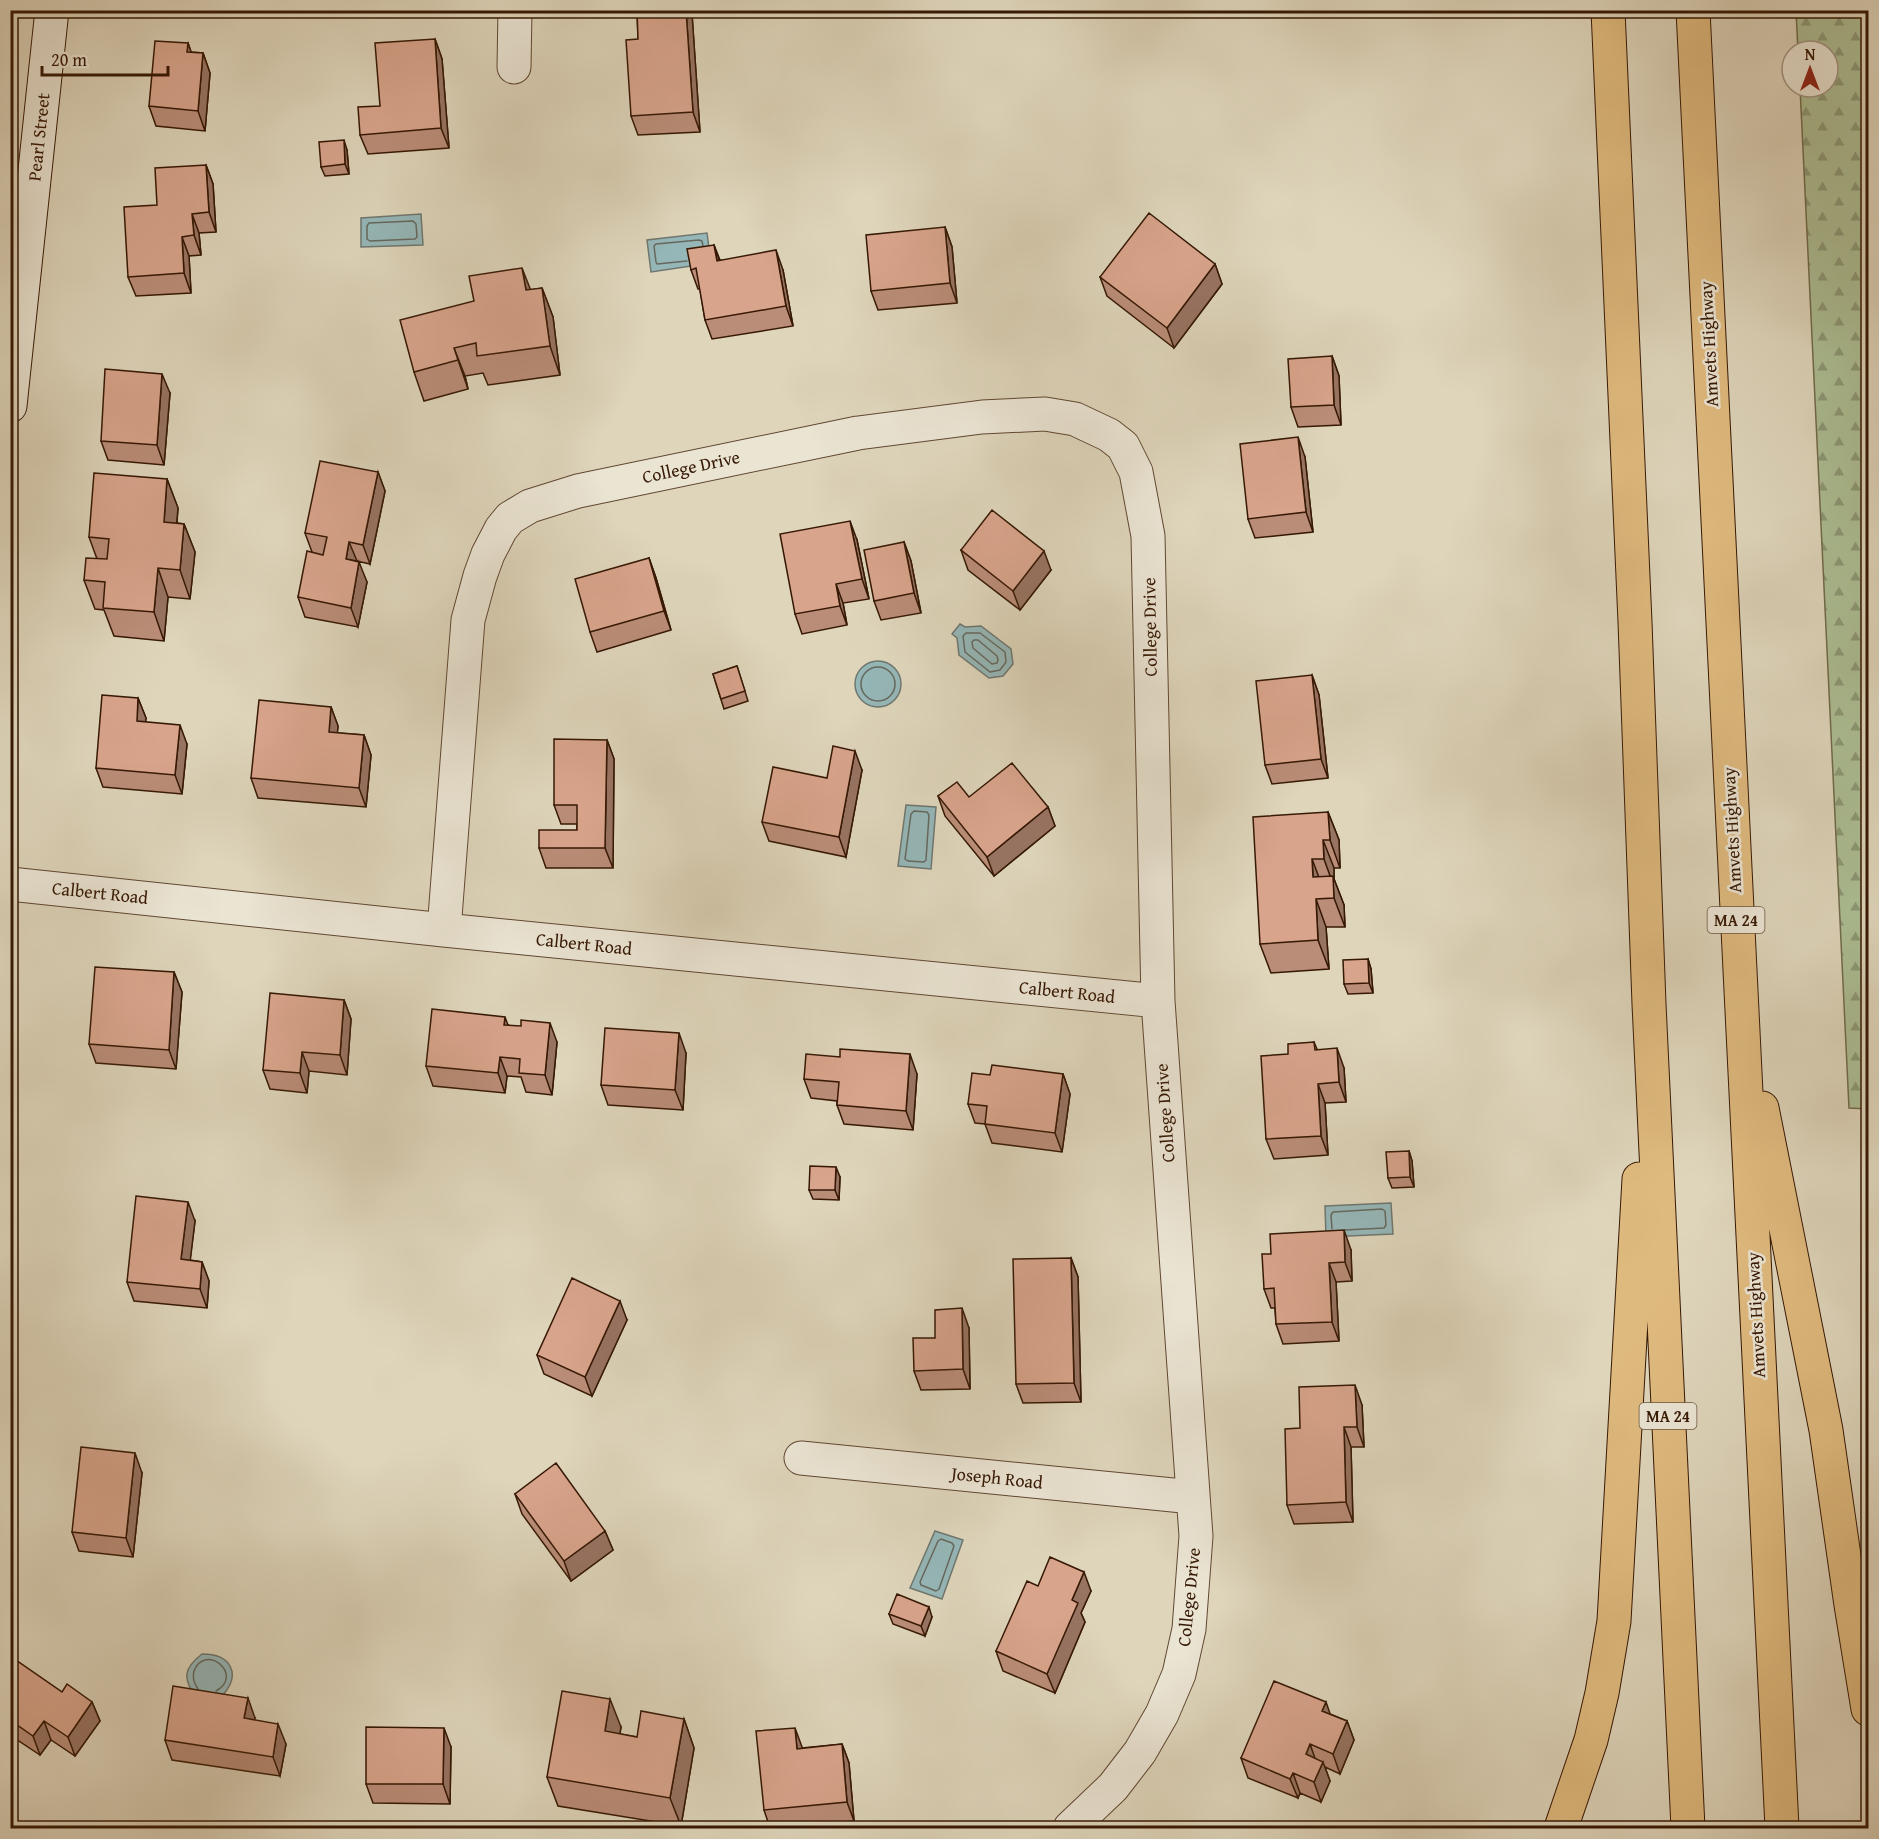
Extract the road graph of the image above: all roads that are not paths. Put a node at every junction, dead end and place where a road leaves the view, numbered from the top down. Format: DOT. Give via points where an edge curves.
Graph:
graph roads {
  1 [pos="52,10"];
  2 [pos="515,10"];
  3 [pos="1608,10"];
  4 [pos="1693,10"];
  5 [pos="514,67"];
  6 [pos="21,218"];
  7 [pos="10,406"];
  8 [pos="10,884"];
  9 [pos="444,930"];
  10 [pos="1740,993"];
  11 [pos="1158,1001"];
  12 [pos="1649,1004"];
  13 [pos="801,1458"];
  14 [pos="1192,1497"];
  15 [pos="1869,1709"];
  16 [pos="1070,1828"];
  17 [pos="1562,1828"];
  18 [pos="1688,1828"];
  19 [pos="1782,1828"];
  1 -- 6 [label="street, Pearl Street"];
  2 -- 5 [label="street"];
  3 -- 12 [label="highway, MA 24"];
  4 -- 10 [label="highway, Amvets Highway / MA 24"];
  6 -- 7 [label="street, Pearl Street"];
  8 -- 9 [label="street, Calbert Road"];
  9 -- 11 [label="street, Calbert Road"];
  9 -- 11 [label="street, College Drive" via="468,620 488,554 510,518 530,506 578,490 858,433 982,417 1045,414 1076,419 1109,435 1122,446 1136,472 1148,536"];
  10 -- 15 [label="highway" via="1826,1430"];
  10 -- 19 [label="highway, Amvets Highway / MA 24"];
  11 -- 14 [label="street, College Drive"];
  12 -- 17 [label="highway" via="1614,1621 1591,1740"];
  12 -- 18 [label="highway, MA 24"];
  13 -- 14 [label="street, Joseph Road"];
  14 -- 16 [label="street, College Drive" via="1196,1536 1190,1618 1179,1674 1140,1752 1113,1787"];
}
